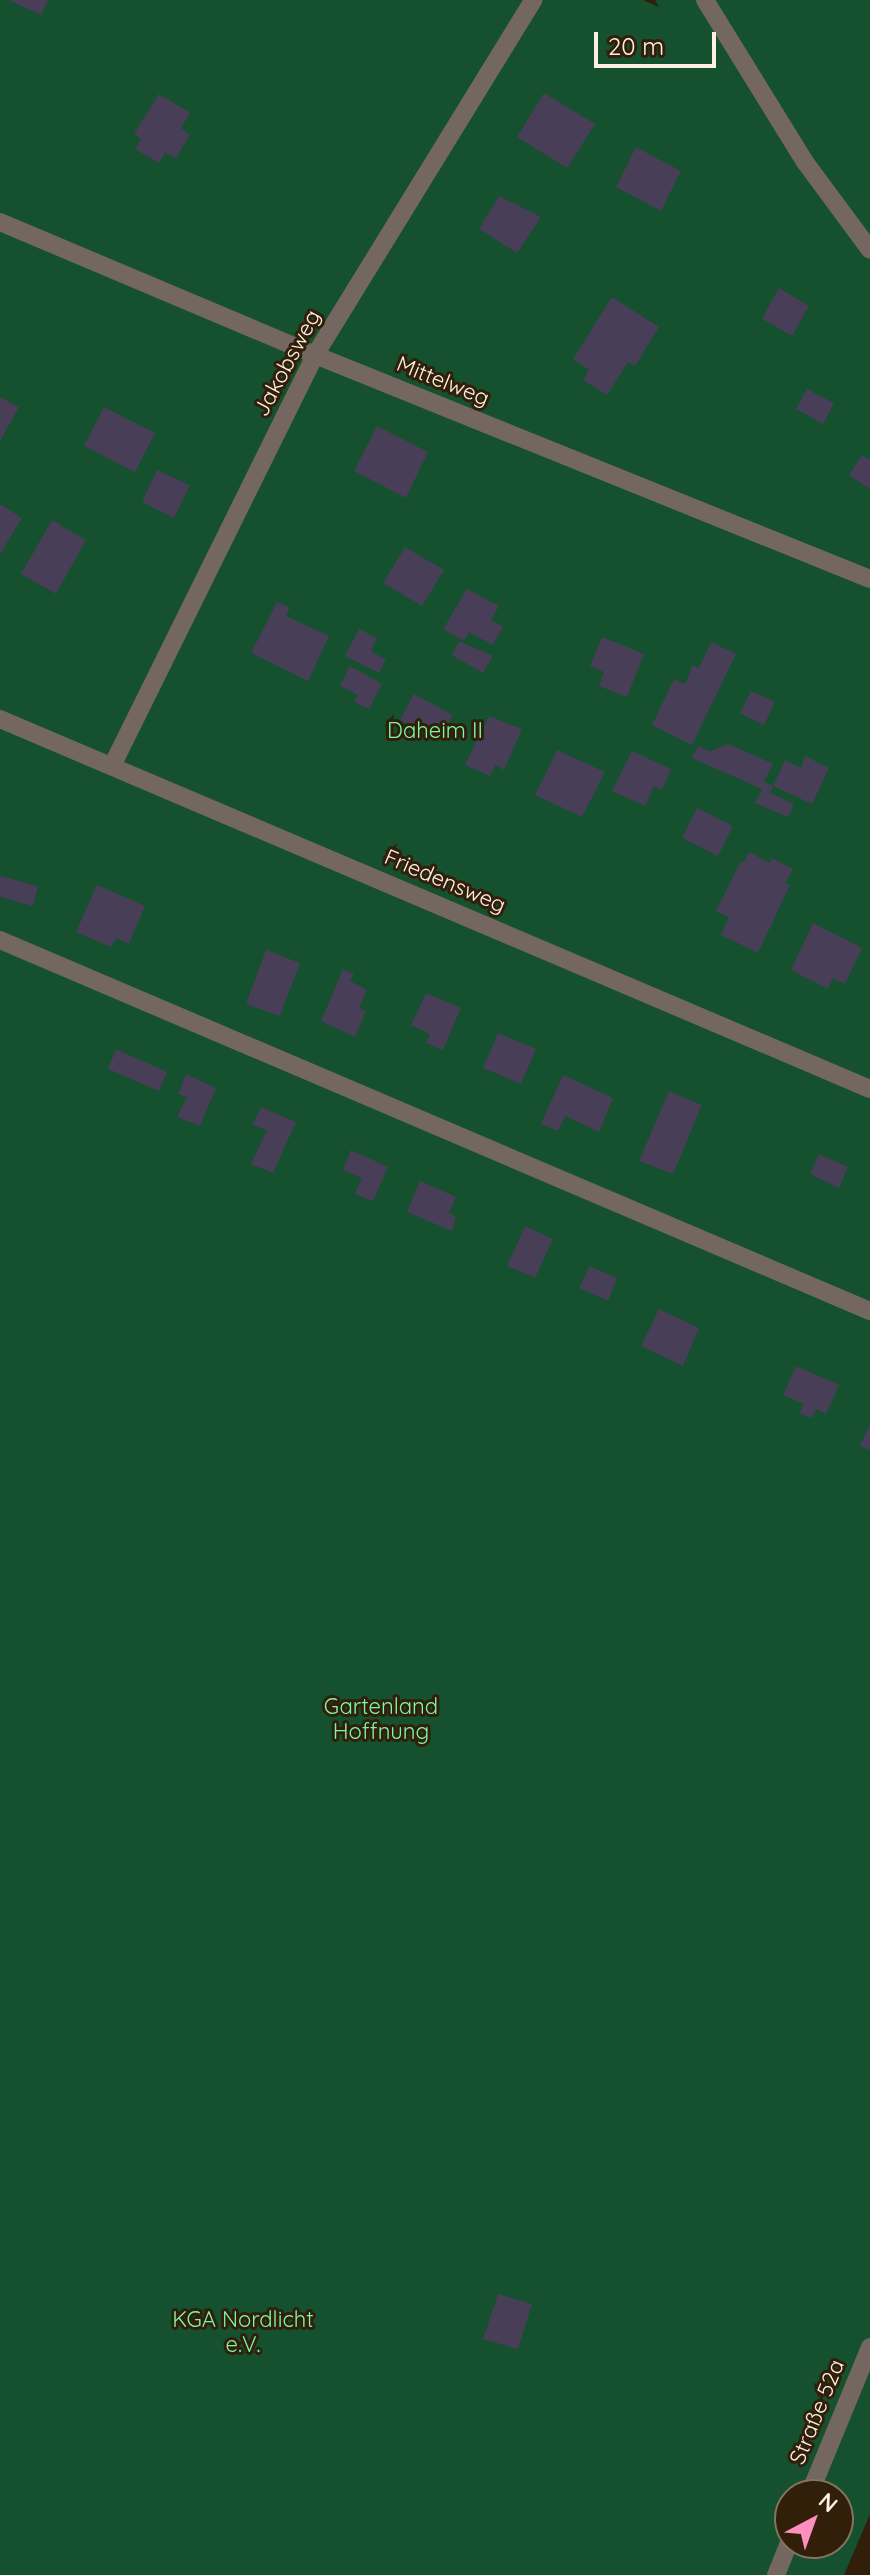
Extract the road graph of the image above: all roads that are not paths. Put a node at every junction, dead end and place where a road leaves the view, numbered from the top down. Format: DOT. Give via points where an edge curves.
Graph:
graph roads {
  1 [pos="533,0"];
  2 [pos="705,0"];
  3 [pos="0,222"];
  4 [pos="870,250"];
  5 [pos="315,355"];
  6 [pos="870,579"];
  7 [pos="0,719"];
  8 [pos="112,766"];
  9 [pos="0,940"];
  10 [pos="870,1089"];
  11 [pos="870,1311"];
  12 [pos="870,2347"];
  13 [pos="816,2479"];
  1 -- 5 [label="lane, Jakobsweg"];
  2 -- 4 [label="lane" via="805,162"];
  3 -- 5 [label="lane, Mittelweg"];
  5 -- 6 [label="lane, Mittelweg"];
  5 -- 8 [label="lane, Jakobsweg"];
  7 -- 8 [label="lane, Friedensweg"];
  8 -- 10 [label="lane, Friedensweg"];
  9 -- 11 [label="lane"];
  12 -- 13 [label="lane, Straße 52a"];
}
